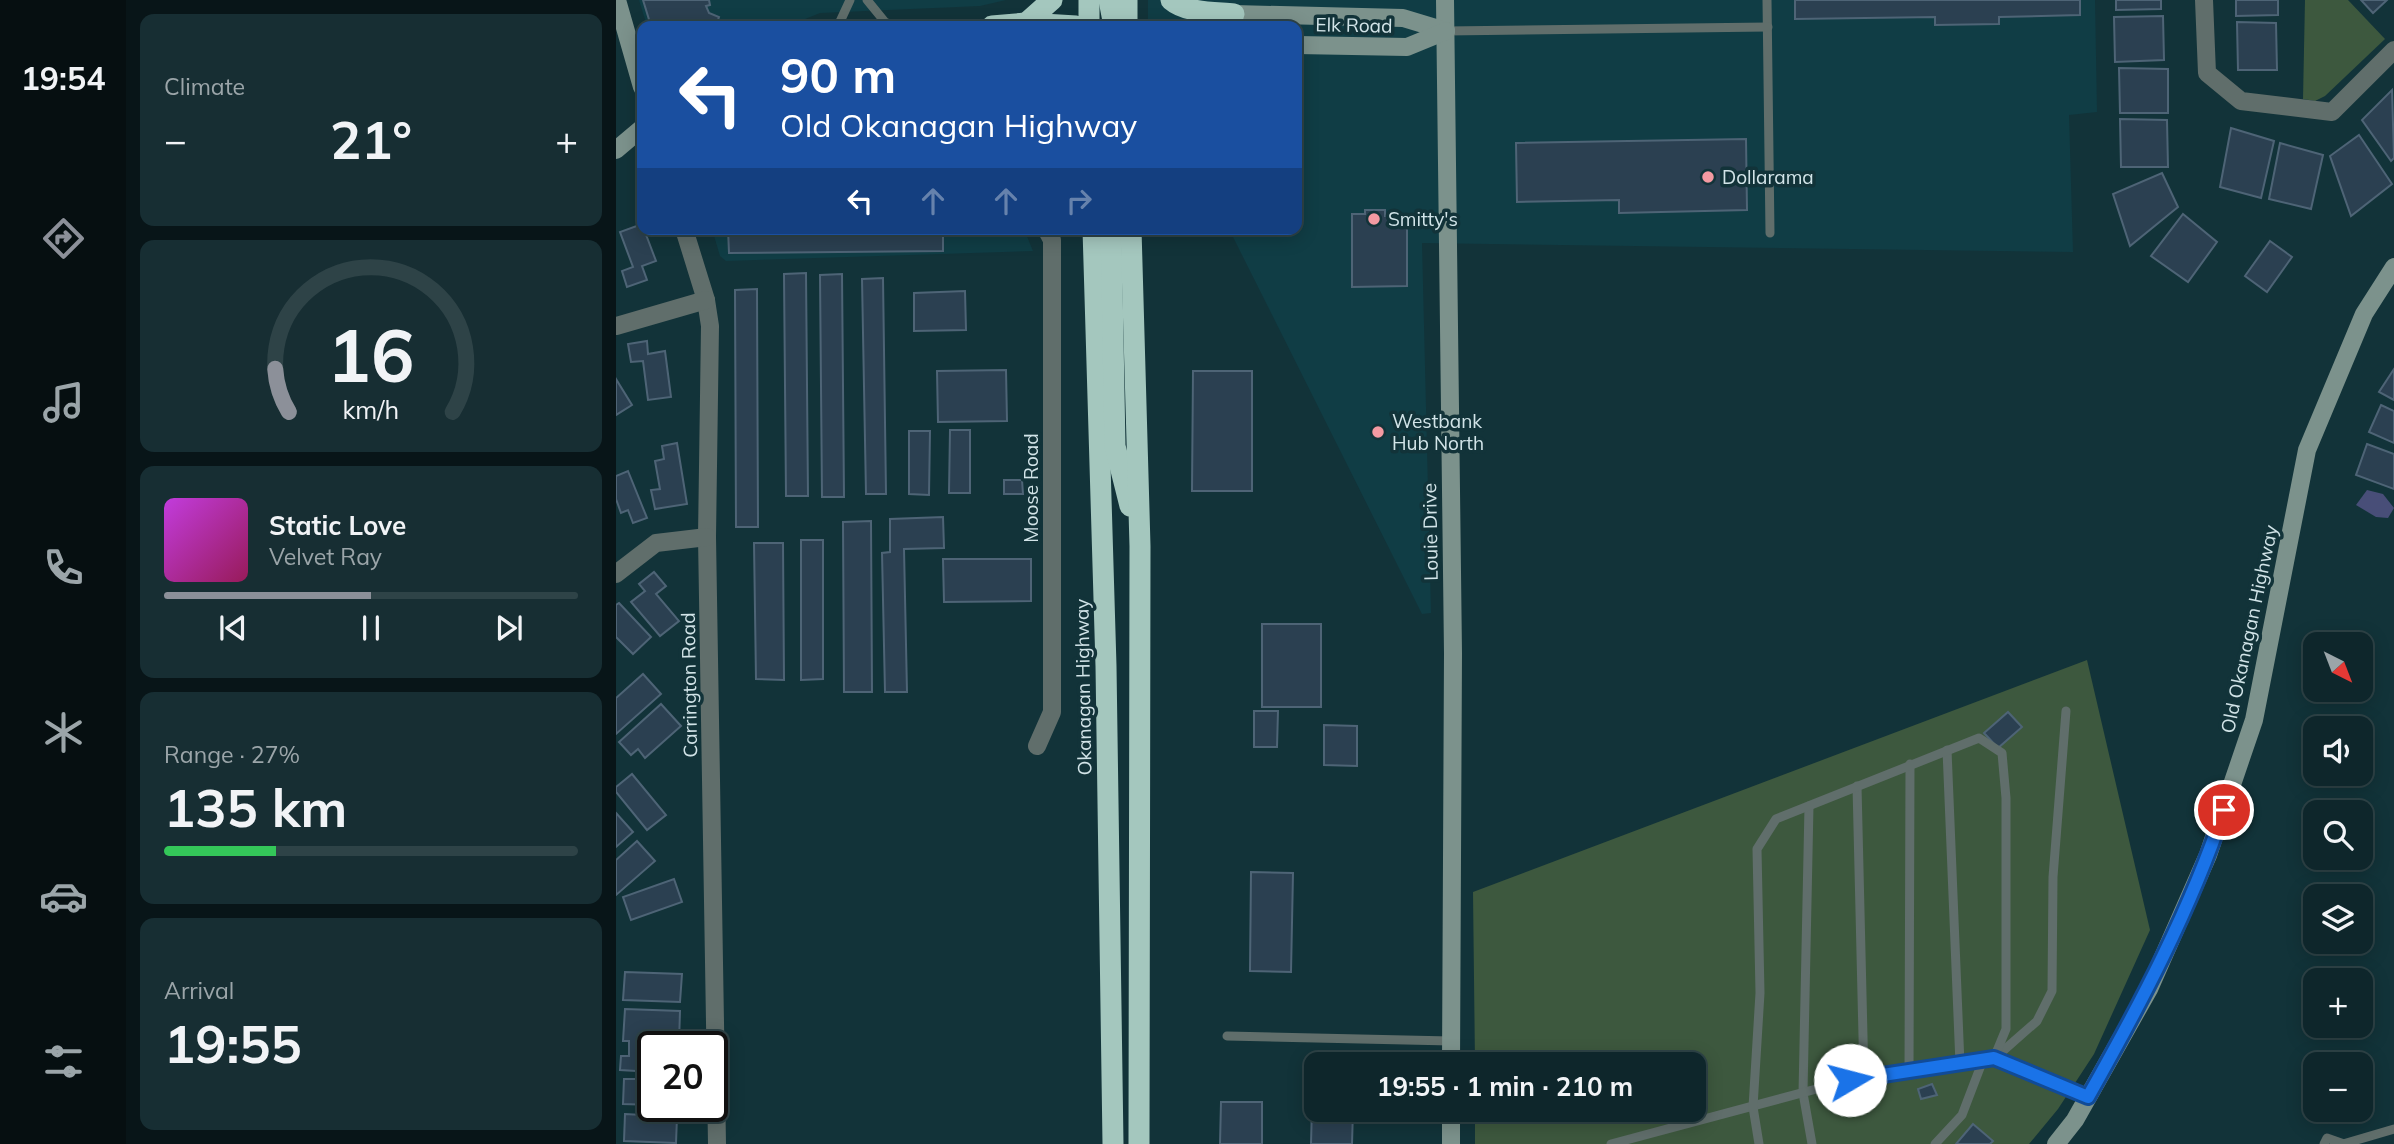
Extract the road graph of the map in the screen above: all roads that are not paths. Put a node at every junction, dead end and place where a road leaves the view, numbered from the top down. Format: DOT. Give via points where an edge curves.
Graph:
graph roads {
  1 [pos="617,0"];
  2 [pos="850,0"];
  3 [pos="867,0"];
  4 [pos="1052,0"];
  5 [pos="1089,0"];
  6 [pos="1109,0"];
  7 [pos="1127,0"];
  8 [pos="1171,0"];
  9 [pos="1445,0"];
  10 [pos="1767,0"];
  11 [pos="2204,0"];
  12 [pos="1234,14"];
  13 [pos="840,21"];
  14 [pos="884,21"];
  15 [pos="1028,21"];
  16 [pos="1089,21"];
  17 [pos="1113,21"];
  18 [pos="1127,21"];
  19 [pos="1768,27"];
  20 [pos="1446,31"];
  21 [pos="1302,45"];
  22 [pos="2394,50"];
  23 [pos="637,70"];
  24 [pos="637,132"];
  25 [pos="616,150"];
  26 [pos="1770,233"];
  27 [pos="686,235"];
  28 [pos="1049,235"];
  29 [pos="1093,235"];
  30 [pos="1111,235"];
  31 [pos="1131,235"];
  32 [pos="2394,267"];
  33 [pos="706,300"];
  34 [pos="616,326"];
  35 [pos="707,537"];
  36 [pos="1140,546"];
  37 [pos="616,574"];
  38 [pos="2066,711"];
  39 [pos="1037,746"];
  40 [pos="1947,750"];
  41 [pos="1910,764"];
  42 [pos="1857,786"];
  43 [pos="1808,806"];
  44 [pos="1227,1036"];
  45 [pos="1451,1041"];
  46 [pos="1451,1052"];
  47 [pos="1994,1058"];
  48 [pos="1983,1060"];
  49 [pos="1960,1064"];
  50 [pos="1909,1072"];
  51 [pos="1864,1078"];
  52 [pos="1803,1093"];
  53 [pos="2088,1097"];
  54 [pos="1753,1107"];
  55 [pos="1451,1122"];
  56 [pos="2394,1129"];
  57 [pos="717,1144"];
  58 [pos="1113,1144"];
  59 [pos="1139,1144"];
  60 [pos="1451,1144"];
  61 [pos="1611,1144"];
  62 [pos="1759,1144"];
  63 [pos="1812,1144"];
  64 [pos="1935,1144"];
  65 [pos="2056,1144"];
  66 [pos="2324,1144"];
  67 [pos="2343,1144"];
  1 -- 23 [label="street"];
  2 -- 13 [label="lane"];
  3 -- 14 [label="lane"];
  4 -- 15 [label="highway"];
  5 -- 16 [label="highway"];
  6 -- 17 [label="highway"];
  7 -- 18 [label="highway"];
  8 -- 12 [label="highway" via="1203,11"];
  9 -- 20 [label="street, Louie Drive"];
  10 -- 19 [label="lane"];
  11 -- 22 [label="street" via="2207,73 2241,101 2332,112"];
  12 -- 20 [label="street, Elk Road" via="1403,18"];
  19 -- 20 [label="lane"];
  19 -- 26 [label="lane"];
  20 -- 21 [label="street, Elk Road" via="1407,47"];
  20 -- 45 [label="street, Louie Drive"];
  24 -- 25 [label="street"];
  27 -- 33 [label="street, Carrington Road"];
  28 -- 39 [label="street, Moose Road" via="1052,712"];
  29 -- 58 [label="highway, Okanagan Highway"];
  30 -- 36 [label="highway" via="1115,446"];
  31 -- 36 [label="highway"];
  32 -- 53 [label="street, Old Okanagan Highway" via="2364,314 2307,450 2254,720 2208,855 2149,989"];
  33 -- 34 [label="street"];
  33 -- 35 [label="street, Carrington Road" via="710,326"];
  35 -- 37 [label="street" via="656,543"];
  35 -- 57 [label="street, Carrington Road"];
  36 -- 59 [label="highway"];
  38 -- 47 [label="lane" via="2053,877 2052,991 2037,1021"];
  40 -- 41 [label="lane"];
  40 -- 47 [label="lane" via="1979,738 2002,753 2006,1029"];
  40 -- 49 [label="lane"];
  41 -- 42 [label="lane"];
  41 -- 50 [label="lane"];
  42 -- 43 [label="lane"];
  42 -- 51 [label="lane"];
  43 -- 52 [label="lane"];
  43 -- 54 [label="lane" via="1776,819 1757,849 1760,993"];
  44 -- 45 [label="lane"];
  45 -- 46 [label="street, Louie Drive"];
  47 -- 48 [label="lane"];
  47 -- 53 [label="lane"];
  48 -- 49 [label="lane"];
  48 -- 64 [label="lane" via="1962,1115"];
  49 -- 50 [label="lane"];
  50 -- 51 [label="lane"];
  51 -- 52 [label="lane"];
  52 -- 54 [label="lane"];
  52 -- 63 [label="lane"];
  53 -- 65 [label="street, Old Okanagan Highway"];
  54 -- 61 [label="lane"];
  54 -- 62 [label="lane"];
  55 -- 60 [label="street"];
  56 -- 67 [label="lane"];
  66 -- 67 [label="lane" via="2327,1138"];
}
